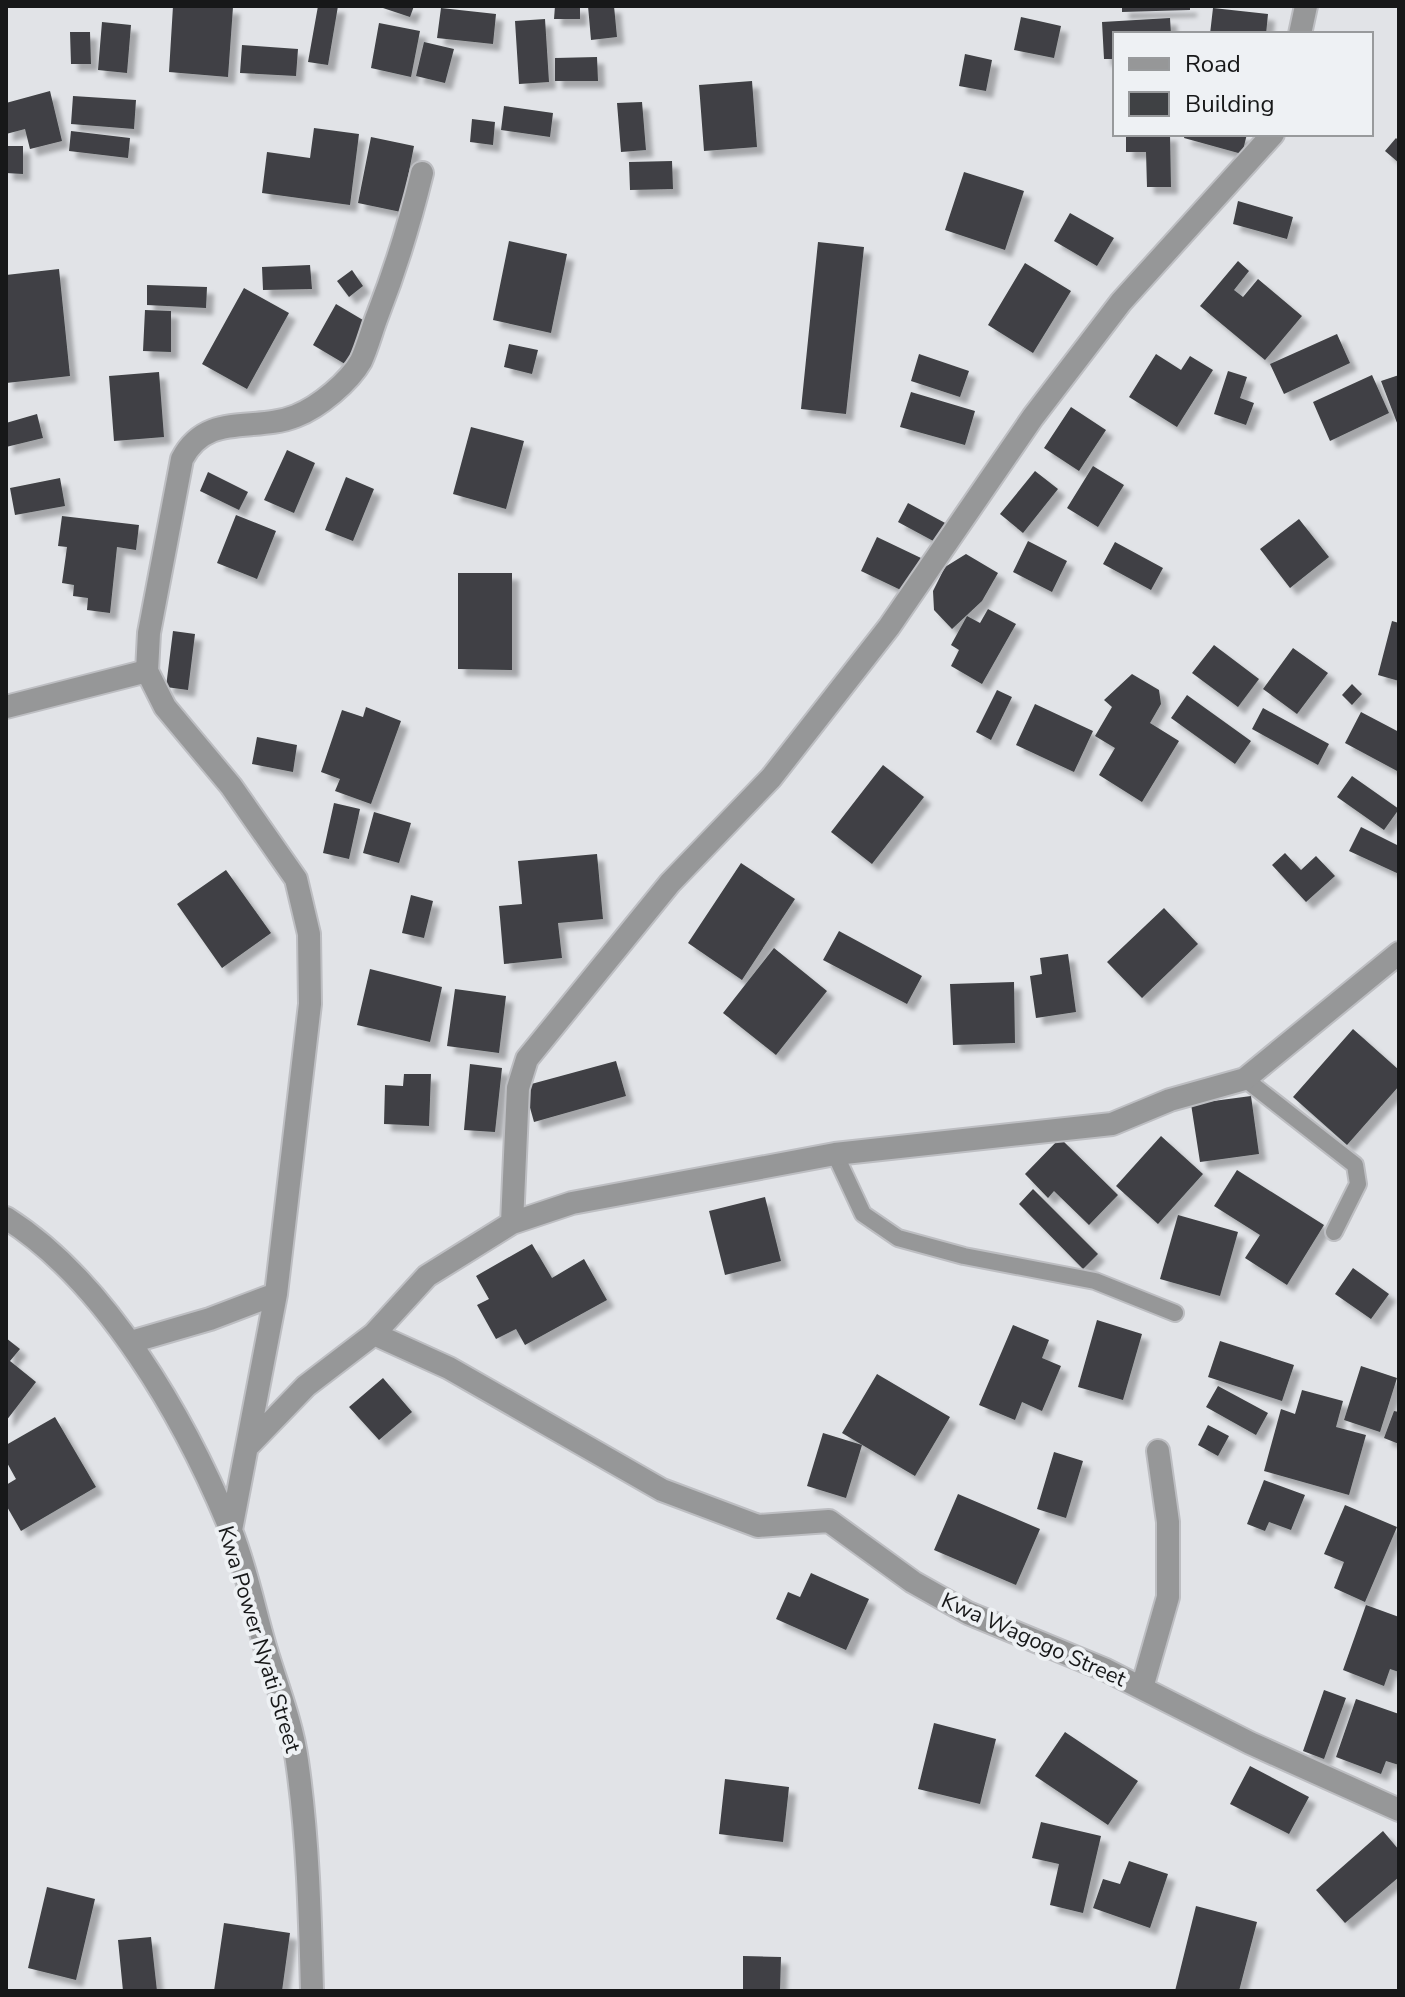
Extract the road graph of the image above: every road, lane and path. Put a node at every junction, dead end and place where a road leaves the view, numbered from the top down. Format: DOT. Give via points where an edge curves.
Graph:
graph roads {
  1 [pos="1306,6"];
  2 [pos="1300,32"];
  3 [pos="1271,136"];
  4 [pos="422,173"];
  5 [pos="147,671"];
  6 [pos="6,707"];
  7 [pos="1399,953"];
  8 [pos="1245,1079"];
  9 [pos="835,1154"];
  10 [pos="6,1218"];
  11 [pos="512,1223"];
  12 [pos="1334,1232"];
  13 [pos="276,1294"];
  14 [pos="1175,1313"];
  15 [pos="374,1334"];
  16 [pos="131,1342"];
  17 [pos="250,1444"];
  18 [pos="1158,1451"];
  19 [pos="231,1530"];
  20 [pos="1142,1688"];
  21 [pos="1399,1810"];
  22 [pos="312,1991"];
  1 -- 2 [label="street"];
  3 -- 11 [label="street" via="1121,302 1033,417 889,627 771,778 670,883 527,1059 518,1088"];
  4 -- 5 [label="street" via="405,242 360,363 331,394 297,416 220,427 192,439 182,459 149,633"];
  5 -- 6 [label="street"];
  5 -- 13 [label="street" via="165,707 231,786 296,879 309,934 310,1004"];
  7 -- 8 [label="street"];
  8 -- 9 [label="street" via="1170,1100 1112,1124"];
  8 -- 12 [label="lane" via="1355,1165 1358,1184"];
  9 -- 11 [label="street" via="572,1203"];
  9 -- 14 [label="lane" via="863,1214 898,1238 1095,1281"];
  10 -- 16 [label="street, Kwa Power Nyati Street" via="77,1277"];
  11 -- 15 [label="street" via="427,1276"];
  13 -- 16 [label="street"];
  13 -- 17 [label="street"];
  15 -- 17 [label="street" via="306,1386"];
  15 -- 20 [label="street, Kwa Wagogo Street" via="449,1368 662,1490 758,1526 829,1521 913,1582 968,1613"];
  16 -- 19 [label="street, Kwa Power Nyati Street"];
  17 -- 19 [label="street"];
  18 -- 20 [label="street" via="1168,1522 1168,1597"];
  19 -- 22 [label="street, Kwa Power Nyati Street" via="297,1758 309,1876"];
  20 -- 21 [label="street, Kwa Wagogo Street"];
}
